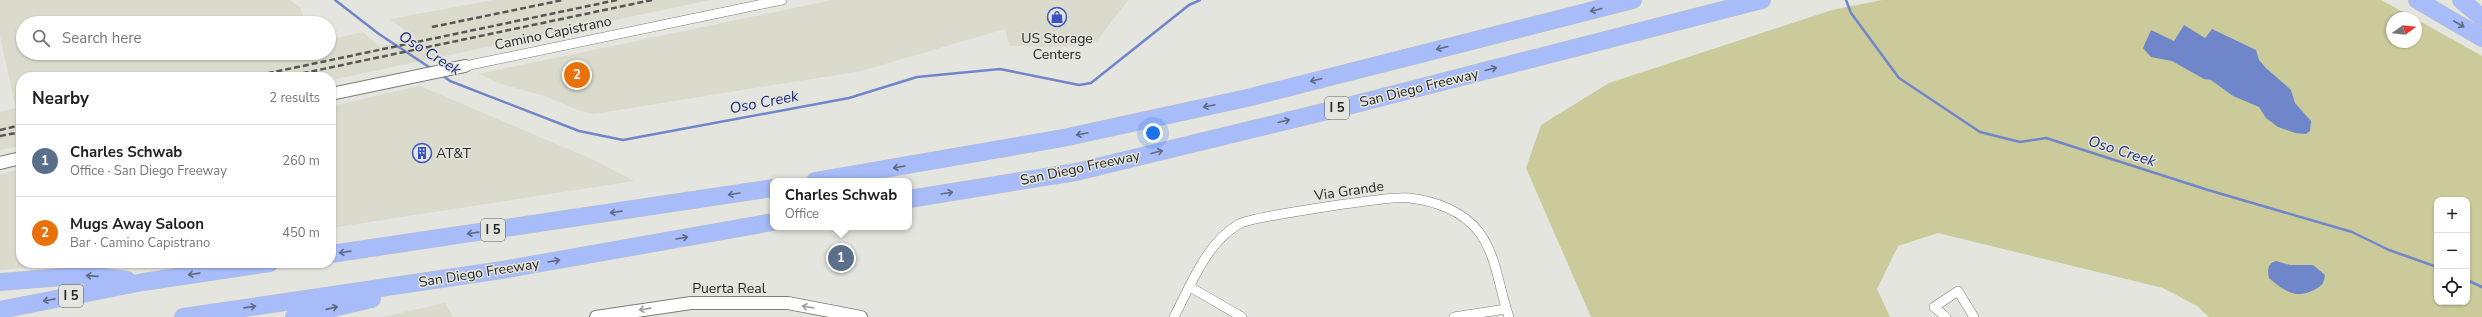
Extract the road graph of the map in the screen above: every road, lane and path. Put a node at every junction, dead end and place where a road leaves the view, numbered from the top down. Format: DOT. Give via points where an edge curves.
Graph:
graph roads {
  1 [pos="782,0"];
  2 [pos="1633,0"];
  3 [pos="1762,0"];
  4 [pos="2417,0"];
  5 [pos="2461,0"];
  6 [pos="2482,18"];
  7 [pos="2482,38"];
  8 [pos="465,66"];
  9 [pos="336,93"];
  10 [pos="16,159"];
  11 [pos="0,163"];
  12 [pos="832,178"];
  13 [pos="770,188"];
  14 [pos="912,199"];
  15 [pos="770,223"];
  16 [pos="336,253"];
  17 [pos="237,268"];
  18 [pos="502,270"];
  19 [pos="0,282"];
  20 [pos="143,282"];
  21 [pos="1190,287"];
  22 [pos="0,310"];
  23 [pos="1508,313"];
  24 [pos="617,315"];
  25 [pos="183,317"];
  26 [pos="294,317"];
  27 [pos="596,317"];
  28 [pos="860,317"];
  29 [pos="1174,317"];
  30 [pos="1242,317"];
  31 [pos="1454,317"];
  32 [pos="1946,317"];
  33 [pos="1974,317"];
  1 -- 8 [label="street, Camino Capistrano"];
  2 -- 12 [label="highway, I 5, one-way" via="1247,98 1063,138"];
  14 -- 3 [label="highway, San Diego Freeway / I 5, one-way" via="1076,172 1340,108"];
  4 -- 7 [label="highway, one-way"];
  5 -- 6 [label="highway"];
  8 -- 9 [label="street, Camino Capistrano"];
  10 -- 11 [label="street"];
  13 -- 16 [label="highway, I 5, one-way"];
  18 -- 15 [label="highway, San Diego Freeway, one-way"];
  17 -- 20 [label="highway, I 5, one-way"];
  25 -- 18 [label="highway, San Diego Freeway, one-way"];
  26 -- 18 [label="highway, one-way"];
  20 -- 19 [label="highway, one-way" via="88,275"];
  20 -- 22 [label="highway, I 5, one-way"];
  21 -- 23 [label="street, Via Grande" via="1215,243 1240,224 1272,216 1408,197 1436,203 1456,213 1478,231 1490,249"];
  21 -- 29 [label="street, Via Grande"];
  21 -- 30 [label="street"];
  23 -- 31 [label="street"];
  24 -- 27 [label="street, Puerta Real"];
  28 -- 24 [label="street, Puerta Real, one-way" via="788,303 691,303"];
  32 -- 33 [label="street" via="1934,307 1958,291"];
}
